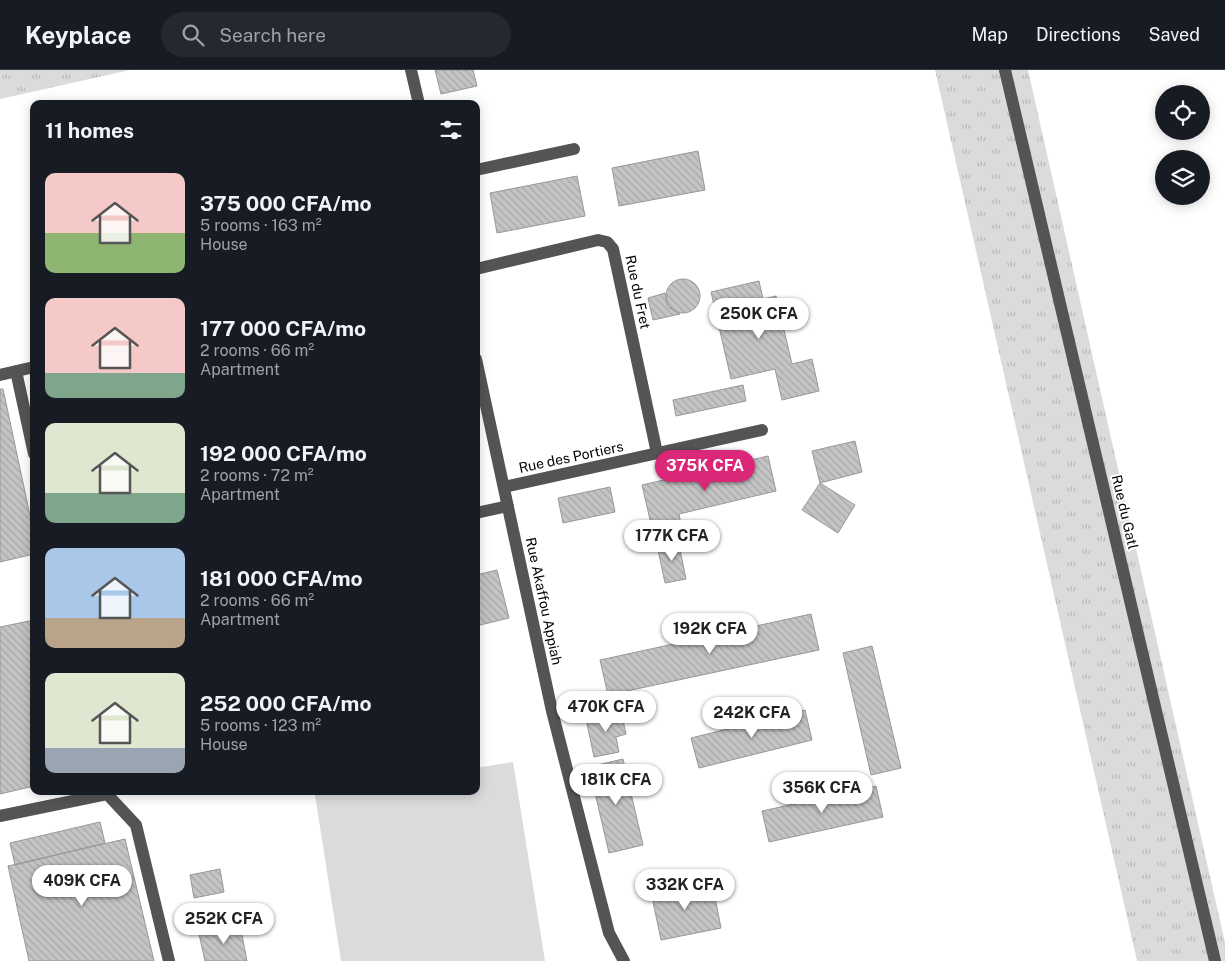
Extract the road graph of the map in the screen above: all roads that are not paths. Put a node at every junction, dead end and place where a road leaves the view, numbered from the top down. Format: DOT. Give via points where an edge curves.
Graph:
graph roads {
  1 [pos="411,70"];
  2 [pos="1005,70"];
  3 [pos="418,100"];
  4 [pos="574,149"];
  5 [pos="480,169"];
  6 [pos="480,268"];
  7 [pos="30,368"];
  8 [pos="16,371"];
  9 [pos="0,375"];
  10 [pos="480,377"];
  11 [pos="762,430"];
  12 [pos="30,436"];
  13 [pos="657,453"];
  14 [pos="504,487"];
  15 [pos="508,506"];
  16 [pos="480,512"];
  17 [pos="98,795"];
  18 [pos="109,795"];
  19 [pos="0,816"];
  20 [pos="169,961"];
  21 [pos="624,961"];
  22 [pos="1215,961"];
  1 -- 3 [label="lane"];
  2 -- 22 [label="lane, Rue du Gatl"];
  4 -- 5 [label="lane"];
  6 -- 13 [label="lane, Rue du Fret" via="598,240 607,242 613,249"];
  7 -- 8 [label="lane"];
  8 -- 9 [label="lane"];
  8 -- 12 [label="lane"];
  10 -- 14 [label="lane, Rue Akaffou Appiah"];
  11 -- 13 [label="lane, Rue des Portiers"];
  13 -- 14 [label="lane, Rue des Portiers"];
  14 -- 15 [label="lane, Rue Akaffou Appiah"];
  15 -- 16 [label="lane"];
  15 -- 21 [label="lane, Rue Akaffou Appiah" via="552,711 588,856 609,933"];
  17 -- 19 [label="lane"];
  18 -- 20 [label="lane" via="136,825"];
}
